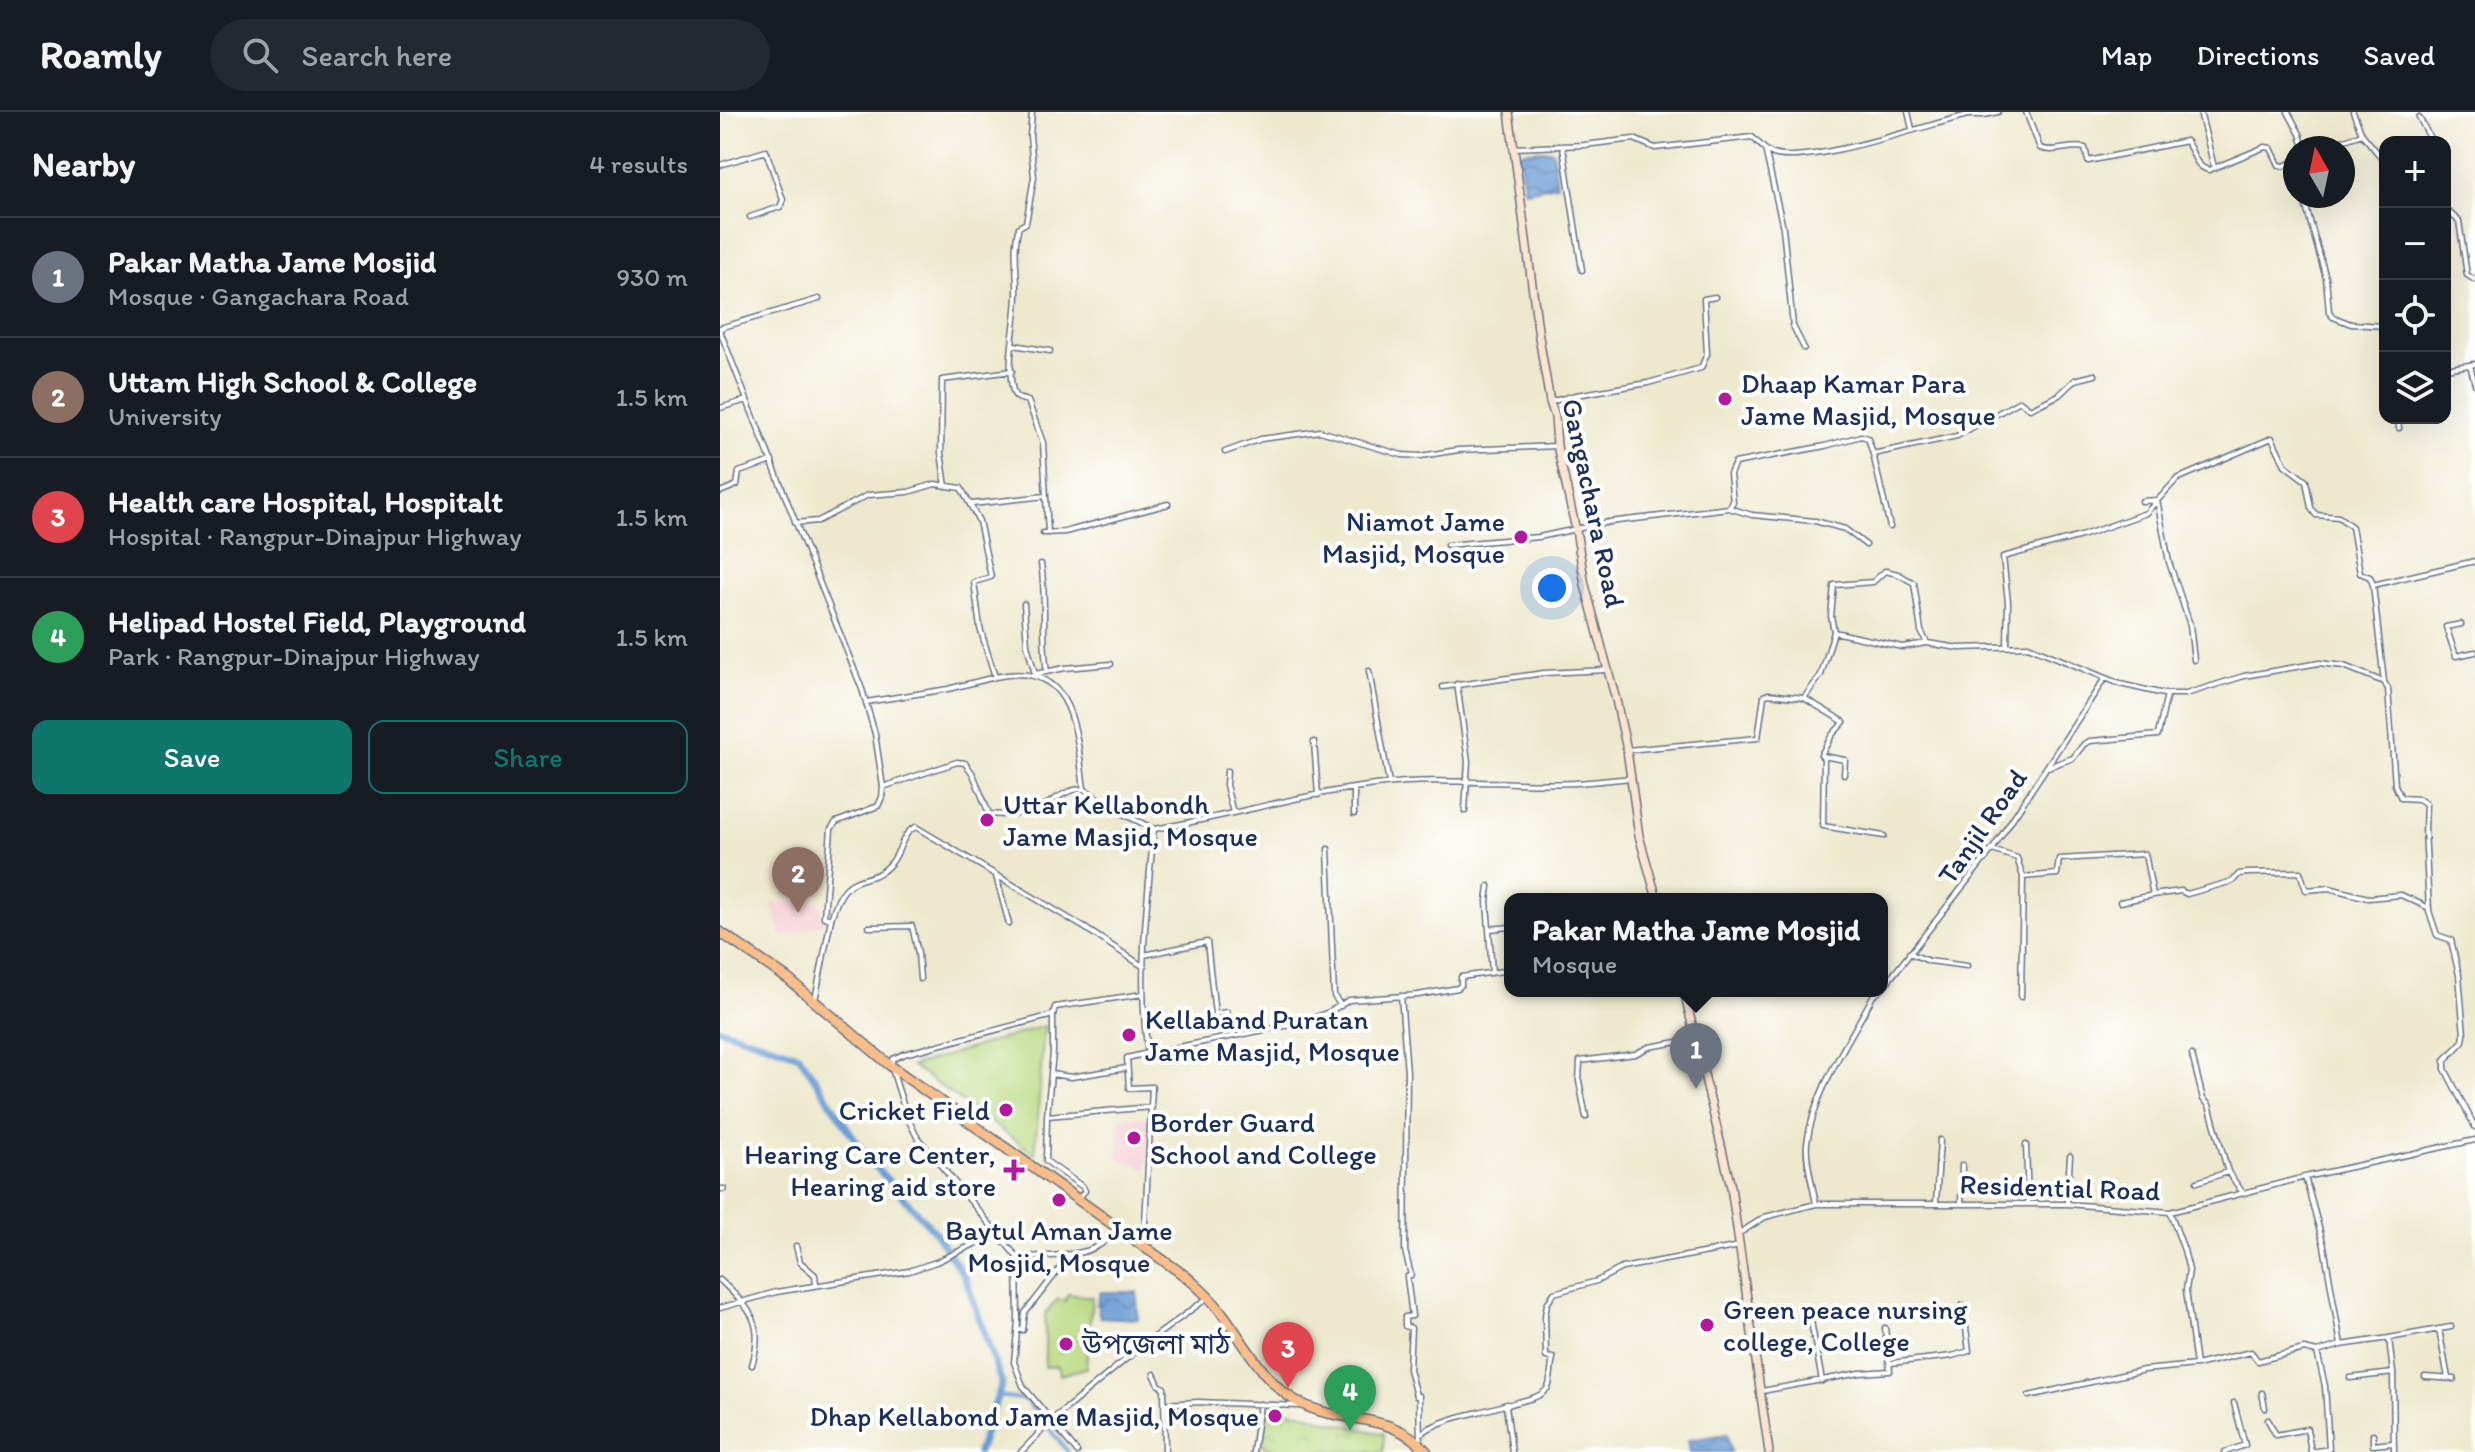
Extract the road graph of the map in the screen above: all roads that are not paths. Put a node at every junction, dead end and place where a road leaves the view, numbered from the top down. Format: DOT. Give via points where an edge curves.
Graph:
graph roads {
  1 [pos="1032,112"];
  2 [pos="1509,112"];
  3 [pos="1908,112"];
  4 [pos="1998,112"];
  5 [pos="2026,112"];
  6 [pos="2200,112"];
  7 [pos="2288,112"];
  8 [pos="2353,112"];
  9 [pos="2419,117"];
  10 [pos="1912,129"];
  11 [pos="2362,134"];
  12 [pos="2301,136"];
  13 [pos="2355,136"];
  14 [pos="2429,136"];
  15 [pos="1563,147"];
  16 [pos="1514,148"];
  17 [pos="1765,149"];
  18 [pos="2379,155"];
  19 [pos="720,165"];
  20 [pos="2283,166"];
  21 [pos="2214,167"];
  22 [pos="2306,208"];
  23 [pos="2451,214"];
  24 [pos="750,217"];
  25 [pos="1582,270"];
  26 [pos="2475,280"];
  27 [pos="1715,297"];
  28 [pos="819,299"];
  29 [pos="2379,326"];
  30 [pos="720,330"];
  31 [pos="1014,345"];
  32 [pos="1804,348"];
  33 [pos="1050,351"];
  34 [pos="2472,365"];
  35 [pos="2451,368"];
  36 [pos="1012,371"];
  37 [pos="2095,375"];
  38 [pos="2475,384"];
  39 [pos="747,400"];
  40 [pos="1550,402"];
  41 [pos="720,408"];
  42 [pos="2399,424"];
  43 [pos="2399,428"];
  44 [pos="1557,446"];
  45 [pos="1225,452"];
  46 [pos="1873,454"];
  47 [pos="772,461"];
  48 [pos="947,486"];
  49 [pos="720,492"];
  50 [pos="1045,496"];
  51 [pos="2142,501"];
  52 [pos="2157,501"];
  53 [pos="971,504"];
  54 [pos="1168,504"];
  55 [pos="1729,508"];
  56 [pos="795,523"];
  57 [pos="1890,527"];
  58 [pos="1576,530"];
  59 [pos="1447,545"];
  60 [pos="1866,545"];
  61 [pos="1438,552"];
  62 [pos="1423,555"];
  63 [pos="2475,561"];
  64 [pos="1041,564"];
  65 [pos="2373,585"];
  66 [pos="1024,604"];
  67 [pos="2461,624"];
  68 [pos="1834,632"];
  69 [pos="1927,643"];
  70 [pos="2007,645"];
  71 [pos="2475,652"];
  72 [pos="2194,660"];
  73 [pos="1111,664"];
  74 [pos="1609,670"];
  75 [pos="1369,671"];
  76 [pos="1047,672"];
  77 [pos="995,677"];
  78 [pos="2105,678"];
  79 [pos="2384,682"];
  80 [pos="1457,684"];
  81 [pos="1443,687"];
  82 [pos="2167,694"];
  83 [pos="1804,698"];
  84 [pos="866,702"];
  85 [pos="1314,742"];
  86 [pos="1627,750"];
  87 [pos="1821,756"];
  88 [pos="2046,768"];
  89 [pos="1227,771"];
  90 [pos="1844,774"];
  91 [pos="1630,778"];
  92 [pos="1467,781"];
  93 [pos="1389,783"];
  94 [pos="883,787"];
  95 [pos="1354,788"];
  96 [pos="1084,789"];
  97 [pos="1318,795"];
  98 [pos="1465,811"];
  99 [pos="1233,813"];
  100 [pos="1354,814"];
  101 [pos="1154,829"];
  102 [pos="1884,836"];
  103 [pos="1328,849"];
  104 [pos="1992,850"];
  105 [pos="995,874"];
  106 [pos="2023,877"];
  107 [pos="1489,886"];
  108 [pos="1655,893"];
  109 [pos="2153,895"];
  110 [pos="2120,902"];
  111 [pos="2429,908"];
  112 [pos="831,919"];
  113 [pos="1009,924"];
  114 [pos="869,927"];
  115 [pos="1504,928"];
  116 [pos="1490,929"];
  117 [pos="720,932"];
  118 [pos="1909,953"];
  119 [pos="1144,955"];
  120 [pos="1967,966"];
  121 [pos="1144,967"];
  122 [pos="1504,971"];
  123 [pos="1492,973"];
  124 [pos="920,979"];
  125 [pos="1888,981"];
  126 [pos="1143,994"];
  127 [pos="1401,996"];
  128 [pos="1686,997"];
  129 [pos="1872,997"];
  130 [pos="2021,997"];
  131 [pos="815,1002"];
  132 [pos="1341,1006"];
  133 [pos="1053,1015"];
  134 [pos="1241,1035"];
  135 [pos="1697,1039"];
  136 [pos="1148,1053"];
  137 [pos="2192,1055"];
  138 [pos="891,1066"];
  139 [pos="1128,1068"];
  140 [pos="1051,1074"];
  141 [pos="1152,1107"];
  142 [pos="1047,1116"];
  143 [pos="1586,1117"];
  144 [pos="2475,1127"];
  145 [pos="1940,1140"];
  146 [pos="2475,1140"];
  147 [pos="2026,1145"];
  148 [pos="2070,1156"];
  149 [pos="1962,1165"];
  150 [pos="2228,1172"];
  151 [pos="2305,1177"];
  152 [pos="2197,1182"];
  153 [pos="2243,1193"];
  154 [pos="1078,1199"];
  155 [pos="1936,1203"];
  156 [pos="1961,1203"];
  157 [pos="1816,1204"];
  158 [pos="2028,1204"];
  159 [pos="2067,1204"];
  160 [pos="2170,1212"];
  161 [pos="1116,1226"];
  162 [pos="998,1233"];
  163 [pos="1738,1234"];
  164 [pos="1144,1245"];
  165 [pos="796,1246"];
  166 [pos="1740,1246"];
  167 [pos="1066,1254"];
  168 [pos="1017,1257"];
  169 [pos="720,1280"];
  170 [pos="816,1285"];
  171 [pos="1208,1297"];
  172 [pos="742,1301"];
  173 [pos="1963,1305"];
  174 [pos="720,1308"];
  175 [pos="1810,1316"];
  176 [pos="2451,1327"];
  177 [pos="1885,1328"];
  178 [pos="2439,1329"];
  179 [pos="1018,1330"];
  180 [pos="2389,1338"];
  181 [pos="2341,1345"];
  182 [pos="2317,1352"];
  183 [pos="1891,1363"];
  184 [pos="752,1365"];
  185 [pos="2196,1365"];
  186 [pos="2393,1373"];
  187 [pos="1154,1374"];
  188 [pos="2425,1377"];
  189 [pos="2350,1378"];
  190 [pos="1822,1381"];
  191 [pos="1761,1391"];
  192 [pos="2262,1393"];
  193 [pos="2029,1396"];
  194 [pos="2234,1403"];
  195 [pos="1165,1404"];
  196 [pos="1260,1404"];
  197 [pos="1507,1404"];
  198 [pos="1307,1406"];
  199 [pos="2265,1408"];
  200 [pos="2268,1420"];
  201 [pos="1051,1421"];
  202 [pos="2373,1434"];
  203 [pos="1420,1439"];
  204 [pos="2393,1443"];
  205 [pos="2311,1451"];
  206 [pos="1021,1452"];
  207 [pos="1077,1452"];
  208 [pos="1165,1452"];
  209 [pos="1253,1452"];
  210 [pos="1427,1452"];
  211 [pos="1512,1452"];
  212 [pos="1769,1452"];
  213 [pos="2225,1452"];
  214 [pos="2394,1452"];
  1 -- 31 [label="street" via="1029,216 1015,238"];
  2 -- 16 [label="main road, Gangachara Road"];
  3 -- 10 [label="street"];
  4 -- 10 [label="street"];
  5 -- 21 [label="street" via="2037,144 2045,151 2077,146 2085,148 2088,161 2186,141 2199,167"];
  6 -- 21 [label="street"];
  7 -- 12 [label="street"];
  8 -- 11 [label="street"];
  9 -- 14 [label="street"];
  10 -- 17 [label="street" via="1825,152 1790,156"];
  11 -- 13 [label="street"];
  11 -- 18 [label="street"];
  15 -- 16 [label="street"];
  15 -- 17 [label="street" via="1634,139 1655,148 1738,136 1752,137"];
  15 -- 25 [label="street"];
  16 -- 40 [label="main road, Gangachara Road"];
  17 -- 32 [label="street" via="1783,228 1793,326"];
  19 -- 24 [label="street" via="766,151 783,200 775,210"];
  20 -- 21 [label="street" via="2265,147"];
  22 -- 29 [label="street" via="2326,278 2329,312 2351,324"];
  23 -- 26 [label="street" via="2459,221 2467,275"];
  27 -- 40 [label="street" via="1704,299 1707,354 1701,368"];
  28 -- 30 [label="street"];
  30 -- 39 [label="street"];
  31 -- 33 [label="street"];
  31 -- 36 [label="street"];
  34 -- 35 [label="street"];
  34 -- 38 [label="street"];
  36 -- 48 [label="street" via="942,380 941,453"];
  36 -- 50 [label="street" via="1013,393 1028,401 1043,443"];
  37 -- 46 [label="street" via="2075,380 2030,409 2020,401 1957,436"];
  39 -- 41 [label="street"];
  39 -- 47 [label="street"];
  40 -- 44 [label="main road, Gangachara Road"];
  42 -- 43 [label="street"];
  44 -- 45 [label="street" via="1411,456 1320,431 1261,439"];
  44 -- 58 [label="main road, Gangachara Road"];
  46 -- 55 [label="street" via="1868,438 1861,436 1735,463"];
  46 -- 57 [label="street"];
  47 -- 49 [label="street" via="739,472 737,485"];
  47 -- 56 [label="street"];
  48 -- 53 [label="street" via="961,488"];
  48 -- 56 [label="street" via="868,495 818,521"];
  50 -- 53 [label="street"];
  50 -- 54 [label="street" via="1046,533"];
  51 -- 52 [label="street"];
  52 -- 65 [label="street" via="2177,479 2272,438 2285,465 2306,481 2316,515 2339,517 2352,527 2360,573"];
  52 -- 70 [label="street" via="2146,513 2003,557"];
  52 -- 72 [label="street" via="2169,562 2190,625"];
  53 -- 77 [label="street" via="991,577 974,582 980,628"];
  55 -- 58 [label="street"];
  55 -- 60 [label="street" via="1845,529"];
  56 -- 84 [label="street"];
  58 -- 59 [label="street"];
  58 -- 74 [label="main road, Gangachara Road"];
  61 -- 62 [label="street"];
  63 -- 65 [label="street"];
  64 -- 76 [label="street"];
  65 -- 79 [label="street"];
  66 -- 76 [label="street" via="1035,674"];
  67 -- 71 [label="street" via="2446,627 2451,646 2456,656"];
  68 -- 69 [label="street" via="1902,647"];
  68 -- 69 [label="street" via="1834,585 1873,582 1885,571 1914,583"];
  68 -- 83 [label="street" via="1821,675"];
  69 -- 70 [label="street" via="1959,648"];
  70 -- 78 [label="street" via="2028,646"];
  73 -- 76 [label="street"];
  74 -- 80 [label="street"];
  74 -- 86 [label="main road, Gangachara Road"];
  75 -- 93 [label="street"];
  77 -- 84 [label="street"];
  77 -- 96 [label="street" via="1034,674 1064,698"];
  78 -- 82 [label="street"];
  78 -- 88 [label="street, Tanjil Road"];
  79 -- 82 [label="street" via="2344,666 2319,663"];
  79 -- 111 [label="street" via="2398,795 2424,801 2428,811"];
  80 -- 81 [label="street"];
  80 -- 92 [label="street"];
  82 -- 88 [label="street" via="2158,735 2090,741 2073,758"];
  83 -- 86 [label="street" via="1764,696 1755,740"];
  83 -- 87 [label="street" via="1844,722"];
  84 -- 94 [label="street"];
  85 -- 97 [label="street"];
  86 -- 91 [label="main road, Gangachara Road"];
  87 -- 90 [label="street" via="1845,760"];
  87 -- 102 [label="street" via="1823,826"];
  88 -- 104 [label="street, Tanjil Road"];
  89 -- 99 [label="street"];
  91 -- 92 [label="street"];
  91 -- 108 [label="main road, Gangachara Road"];
  92 -- 93 [label="street"];
  92 -- 98 [label="street"];
  93 -- 95 [label="street"];
  94 -- 96 [label="street" via="965,763 992,815 1038,809"];
  94 -- 112 [label="street" via="878,806 836,822 831,829 824,917"];
  95 -- 97 [label="street"];
  95 -- 100 [label="street"];
  96 -- 101 [label="street"];
  97 -- 99 [label="street"];
  99 -- 101 [label="street"];
  101 -- 119 [label="street"];
  103 -- 132 [label="street" via="1334,996"];
  104 -- 106 [label="street" via="2017,858"];
  104 -- 118 [label="street, Tanjil Road"];
  105 -- 112 [label="street" via="911,828 883,871 846,886"];
  105 -- 113 [label="street"];
  105 -- 121 [label="street"];
  106 -- 109 [label="street" via="2057,874 2059,859 2145,854"];
  106 -- 130 [label="street"];
  107 -- 116 [label="street"];
  109 -- 110 [label="street"];
  109 -- 111 [label="street" via="2187,894 2233,881 2239,874 2300,872 2306,890 2329,888 2368,898 2401,895"];
  111 -- 144 [label="street" via="2437,935 2451,940 2465,1025 2463,1041 2445,1060 2445,1069"];
  112 -- 131 [label="street"];
  114 -- 124 [label="street" via="912,926"];
  115 -- 116 [label="street"];
  116 -- 123 [label="street"];
  117 -- 131 [label="highway"];
  118 -- 120 [label="street"];
  118 -- 125 [label="street, Tanjil Road"];
  119 -- 121 [label="street"];
  119 -- 134 [label="street" via="1207,942 1215,1014 1227,1012 1228,1019 1238,1018"];
  121 -- 126 [label="street"];
  122 -- 123 [label="street"];
  123 -- 127 [label="street" via="1461,977 1458,988"];
  126 -- 133 [label="street" via="1065,1004 1055,1007"];
  126 -- 136 [label="street"];
  127 -- 132 [label="street" via="1349,1000"];
  127 -- 203 [label="street" via="1407,1072 1405,1251 1412,1316 1405,1317 1405,1326 1411,1328 1409,1369 1419,1396"];
  128 -- 135 [label="main road"];
  129 -- 157 [label="street, Tanjil Road" via="1821,1094 1807,1145"];
  131 -- 138 [label="highway"];
  132 -- 134 [label="street" via="1316,1018"];
  133 -- 138 [label="street" via="904,1054"];
  133 -- 140 [label="street"];
  134 -- 136 [label="street"];
  135 -- 143 [label="street" via="1580,1061"];
  135 -- 163 [label="main road"];
  136 -- 139 [label="street" via="1127,1058"];
  137 -- 150 [label="street"];
  138 -- 154 [label="highway"];
  138 -- 162 [label="street" via="917,1137"];
  139 -- 140 [label="street" via="1071,1077"];
  139 -- 141 [label="street" via="1129,1088 1152,1087"];
  140 -- 142 [label="street"];
  141 -- 142 [label="street"];
  141 -- 164 [label="street"];
  142 -- 154 [label="street" via="1046,1161 1083,1187"];
  145 -- 155 [label="street"];
  146 -- 151 [label="street, Residential Road"];
  147 -- 158 [label="street"];
  148 -- 159 [label="street"];
  149 -- 156 [label="street"];
  150 -- 152 [label="street"];
  150 -- 153 [label="street"];
  151 -- 153 [label="street, Residential Road"];
  151 -- 181 [label="street" via="2324,1246"];
  153 -- 160 [label="street, Residential Road"];
  154 -- 161 [label="highway"];
  155 -- 156 [label="street, Residential Road"];
  155 -- 157 [label="street, Residential Road"];
  156 -- 158 [label="street, Residential Road"];
  157 -- 163 [label="street, Residential Road" via="1765,1217"];
  158 -- 159 [label="street, Residential Road"];
  159 -- 160 [label="street, Residential Road"];
  160 -- 185 [label="street" via="2189,1270 2186,1290"];
  161 -- 164 [label="highway"];
  161 -- 167 [label="street" via="1099,1245"];
  162 -- 168 [label="street"];
  162 -- 170 [label="street" via="909,1271"];
  163 -- 166 [label="main road"];
  164 -- 171 [label="highway"];
  165 -- 170 [label="street"];
  166 -- 191 [label="main road"];
  166 -- 197 [label="street" via="1622,1268 1554,1293 1545,1315 1546,1357 1553,1358 1549,1385 1542,1394"];
  167 -- 168 [label="street"];
  167 -- 179 [label="street" via="1025,1313 1023,1330"];
  168 -- 179 [label="street"];
  169 -- 172 [label="street"];
  170 -- 172 [label="street"];
  171 -- 198 [label="highway" via="1278,1388"];
  171 -- 201 [label="street"];
  172 -- 174 [label="street"];
  172 -- 184 [label="street" via="756,1324"];
  173 -- 183 [label="street" via="1969,1351"];
  175 -- 190 [label="street"];
  176 -- 178 [label="street"];
  177 -- 183 [label="street"];
  178 -- 180 [label="street"];
  178 -- 188 [label="street" via="2451,1379"];
  179 -- 201 [label="street" via="1014,1362 1023,1386"];
  180 -- 181 [label="street"];
  180 -- 186 [label="street"];
  181 -- 182 [label="street"];
  182 -- 185 [label="street" via="2304,1349 2258,1361 2251,1352"];
  182 -- 205 [label="street" via="2329,1449"];
  183 -- 190 [label="street" via="1890,1371"];
  185 -- 193 [label="street" via="2144,1370"];
  186 -- 189 [label="street"];
  186 -- 204 [label="street"];
  187 -- 195 [label="street" via="1164,1388"];
  190 -- 191 [label="street"];
  191 -- 212 [label="main road"];
  192 -- 199 [label="street"];
  194 -- 213 [label="street" via="2245,1445"];
  195 -- 196 [label="street"];
  195 -- 208 [label="street"];
  196 -- 198 [label="street"];
  196 -- 209 [label="street"];
  197 -- 203 [label="street" via="1430,1426"];
  197 -- 211 [label="street"];
  198 -- 203 [label="highway" via="1386,1423"];
  200 -- 205 [label="street" via="2276,1435 2307,1429"];
  201 -- 206 [label="street"];
  201 -- 207 [label="street"];
  202 -- 204 [label="street" via="2373,1445"];
  203 -- 210 [label="highway"];
  204 -- 214 [label="street"];
}
